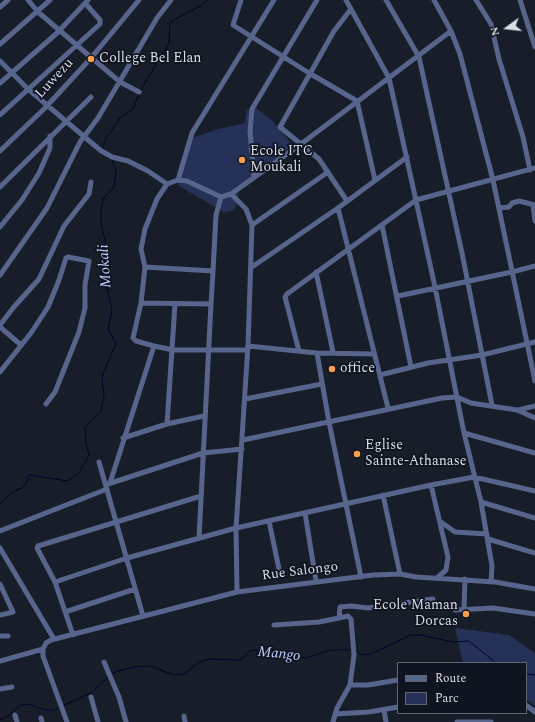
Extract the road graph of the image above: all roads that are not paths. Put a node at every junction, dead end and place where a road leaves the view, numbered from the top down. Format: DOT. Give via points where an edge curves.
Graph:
graph roads {
  1 [pos="8,0"];
  2 [pos="28,0"];
  3 [pos="50,0"];
  4 [pos="139,0"];
  5 [pos="170,0"];
  6 [pos="242,0"];
  7 [pos="274,0"];
  8 [pos="317,0"];
  9 [pos="346,0"];
  10 [pos="386,0"];
  11 [pos="434,0"];
  12 [pos="476,0"];
  13 [pos="520,0"];
  14 [pos="87,2"];
  15 [pos="0,7"];
  16 [pos="351,9"];
  17 [pos="38,12"];
  18 [pos="59,30"];
  19 [pos="451,31"];
  20 [pos="251,38"];
  21 [pos="0,44"];
  22 [pos="76,44"];
  23 [pos="535,47"];
  24 [pos="283,56"];
  25 [pos="419,57"];
  26 [pos="91,58"];
  27 [pos="0,61"];
  28 [pos="11,73"];
  29 [pos="309,73"];
  30 [pos="389,78"];
  31 [pos="120,82"];
  32 [pos="0,83"];
  33 [pos="28,89"];
  34 [pos="139,92"];
  35 [pos="91,97"];
  36 [pos="356,101"];
  37 [pos="47,106"];
  38 [pos="0,115"];
  39 [pos="66,121"];
  40 [pos="50,136"];
  41 [pos="84,137"];
  42 [pos="301,144"];
  43 [pos="0,151"];
  44 [pos="407,157"];
  45 [pos="533,170"];
  46 [pos="328,172"];
  47 [pos="254,177"];
  48 [pos="178,180"];
  49 [pos="375,180"];
  50 [pos="493,180"];
  51 [pos="91,182"];
  52 [pos="167,184"];
  53 [pos="0,187"];
  54 [pos="448,192"];
  55 [pos="231,194"];
  56 [pos="221,197"];
  57 [pos="416,200"];
  58 [pos="347,201"];
  59 [pos="534,205"];
  60 [pos="338,208"];
  61 [pos="499,208"];
  62 [pos="535,221"];
  63 [pos="252,225"];
  64 [pos="382,225"];
  65 [pos="0,227"];
  66 [pos="349,247"];
  67 [pos="535,266"];
  68 [pos="145,267"];
  69 [pos="252,267"];
  70 [pos="213,271"];
  71 [pos="316,272"];
  72 [pos="512,272"];
  73 [pos="0,275"];
  74 [pos="468,280"];
  75 [pos="435,287"];
  76 [pos="398,296"];
  77 [pos="141,303"];
  78 [pos="175,304"];
  79 [pos="211,304"];
  80 [pos="0,326"];
  81 [pos="535,342"];
  82 [pos="528,344"];
  83 [pos="21,345"];
  84 [pos="154,346"];
  85 [pos="248,348"];
  86 [pos="173,350"];
  87 [pos="210,350"];
  88 [pos="299,351"];
  89 [pos="317,352"];
  90 [pos="333,352"];
  91 [pos="374,354"];
  92 [pos="482,355"];
  93 [pos="449,359"];
  94 [pos="411,367"];
  95 [pos="0,372"];
  96 [pos="380,376"];
  97 [pos="535,381"];
  98 [pos="322,384"];
  99 [pos="457,397"];
  100 [pos="245,399"];
  101 [pos="46,404"];
  102 [pos="492,405"];
  103 [pos="535,406"];
  104 [pos="388,408"];
  105 [pos="516,410"];
  106 [pos="204,416"];
  107 [pos="535,418"];
  108 [pos="329,422"];
  109 [pos="167,424"];
  110 [pos="464,433"];
  111 [pos="123,438"];
  112 [pos="243,440"];
  113 [pos="242,450"];
  114 [pos="203,453"];
  115 [pos="535,453"];
  116 [pos="99,462"];
  117 [pos="474,477"];
  118 [pos="108,485"];
  119 [pos="431,485"];
  120 [pos="535,491"];
  121 [pos="383,495"];
  122 [pos="201,496"];
  123 [pos="481,502"];
  124 [pos="347,503"];
  125 [pos="305,513"];
  126 [pos="535,518"];
  127 [pos="117,521"];
  128 [pos="269,521"];
  129 [pos="441,522"];
  130 [pos="236,528"];
  131 [pos="0,531"];
  132 [pos="455,532"];
  133 [pos="487,536"];
  134 [pos="199,538"];
  135 [pos="445,540"];
  136 [pos="0,548"];
  137 [pos="535,553"];
  138 [pos="127,558"];
  139 [pos="279,569"];
  140 [pos="400,574"];
  141 [pos="361,577"];
  142 [pos="438,577"];
  143 [pos="465,579"];
  144 [pos="55,582"];
  145 [pos="316,582"];
  146 [pos="491,582"];
  147 [pos="0,584"];
  148 [pos="135,589"];
  149 [pos="535,589"];
  150 [pos="1,592"];
  151 [pos="237,592"];
  152 [pos="433,599"];
  153 [pos="464,609"];
  154 [pos="455,610"];
  155 [pos="65,612"];
  156 [pos="535,614"];
  157 [pos="0,615"];
  158 [pos="143,616"];
  159 [pos="339,618"];
  160 [pos="274,625"];
  161 [pos="73,634"];
  162 [pos="0,636"];
  163 [pos="8,636"];
  164 [pos="54,639"];
  165 [pos="43,649"];
  166 [pos="0,661"];
  167 [pos="104,662"];
  168 [pos="397,680"];
  169 [pos="350,685"];
  170 [pos="12,687"];
  171 [pos="0,689"];
  172 [pos="90,698"];
  173 [pos="527,706"];
  174 [pos="397,707"];
  175 [pos="384,710"];
  176 [pos="535,712"];
  177 [pos="335,714"];
  178 [pos="15,715"];
  179 [pos="66,721"];
  180 [pos="17,722"];
  181 [pos="98,722"];
  182 [pos="126,722"];
  183 [pos="333,722"];
  184 [pos="386,722"];
  185 [pos="456,722"];
  186 [pos="490,722"];
  1 -- 15 [label="street"];
  2 -- 17 [label="street"];
  3 -- 17 [label="street"];
  4 -- 26 [label="street, Luwezu"];
  5 -- 31 [label="street"];
  6 -- 20 [label="street" via="233,24"];
  7 -- 20 [label="street"];
  8 -- 24 [label="street"];
  9 -- 16 [label="street"];
  10 -- 25 [label="street"];
  11 -- 19 [label="street"];
  12 -- 45 [label="street" via="491,24"];
  13 -- 23 [label="street"];
  14 -- 18 [label="street"];
  14 -- 22 [label="street" via="101,23"];
  16 -- 29 [label="street" via="334,31"];
  16 -- 30 [label="street"];
  17 -- 18 [label="street"];
  17 -- 21 [label="street"];
  18 -- 22 [label="street"];
  18 -- 28 [label="street"];
  19 -- 25 [label="street"];
  19 -- 50 [label="street" via="460,54"];
  20 -- 24 [label="street"];
  20 -- 48 [label="street" via="192,133"];
  22 -- 26 [label="street"];
  22 -- 33 [label="street"];
  24 -- 29 [label="street"];
  24 -- 47 [label="street" via="252,109 250,131"];
  25 -- 30 [label="street"];
  25 -- 54 [label="street"];
  26 -- 31 [label="street"];
  26 -- 37 [label="street, Luwezu"];
  27 -- 28 [label="street"];
  28 -- 32 [label="street"];
  28 -- 33 [label="street"];
  29 -- 36 [label="street"];
  29 -- 42 [label="street" via="280,127"];
  30 -- 36 [label="street"];
  30 -- 44 [label="street"];
  31 -- 34 [label="street"];
  31 -- 41 [label="street"];
  33 -- 37 [label="street"];
  33 -- 38 [label="street"];
  35 -- 39 [label="street"];
  36 -- 42 [label="street"];
  36 -- 49 [label="street"];
  37 -- 39 [label="street"];
  37 -- 43 [label="street, Luwezu"];
  39 -- 40 [label="street"];
  39 -- 41 [label="street"];
  40 -- 53 [label="street"];
  40 -- 65 [label="street" via="50,148 39,173 22,200"];
  41 -- 52 [label="street" via="112,157 131,162"];
  41 -- 73 [label="street" via="47,208"];
  42 -- 46 [label="street" via="319,159"];
  42 -- 47 [label="street"];
  44 -- 49 [label="street"];
  44 -- 57 [label="street"];
  45 -- 50 [label="street"];
  46 -- 58 [label="street"];
  46 -- 63 [label="street"];
  47 -- 55 [label="street"];
  48 -- 52 [label="street"];
  48 -- 56 [label="street" via="198,185"];
  49 -- 58 [label="street"];
  50 -- 54 [label="street"];
  50 -- 61 [label="street"];
  51 -- 80 [label="street" via="89,194 64,226 39,278"];
  52 -- 68 [label="street" via="157,199 145,229 141,249"];
  54 -- 57 [label="street"];
  54 -- 74 [label="street"];
  55 -- 56 [label="street"];
  55 -- 63 [label="street" via="246,209"];
  56 -- 70 [label="street" via="216,215"];
  57 -- 64 [label="street"];
  57 -- 75 [label="street"];
  58 -- 60 [label="street"];
  59 -- 61 [label="street" via="515,202 509,207"];
  59 -- 62 [label="street"];
  60 -- 66 [label="street"];
  60 -- 69 [label="street"];
  61 -- 72 [label="street"];
  63 -- 69 [label="street"];
  64 -- 66 [label="street"];
  64 -- 76 [label="street"];
  66 -- 71 [label="street"];
  66 -- 91 [label="street"];
  67 -- 72 [label="street"];
  68 -- 70 [label="street"];
  68 -- 77 [label="street"];
  69 -- 85 [label="street"];
  70 -- 79 [label="street"];
  71 -- 88 [label="street" via="285,295"];
  71 -- 90 [label="street"];
  72 -- 74 [label="street"];
  72 -- 82 [label="street"];
  74 -- 75 [label="street"];
  74 -- 92 [label="street"];
  75 -- 76 [label="street"];
  75 -- 93 [label="street"];
  76 -- 94 [label="street"];
  77 -- 78 [label="street"];
  77 -- 84 [label="street" via="134,338 136,341"];
  78 -- 79 [label="street"];
  78 -- 86 [label="street"];
  79 -- 87 [label="street"];
  80 -- 83 [label="street"];
  81 -- 82 [label="street"];
  82 -- 92 [label="street"];
  82 -- 97 [label="street"];
  83 -- 95 [label="street"];
  83 -- 101 [label="street" via="48,306 66,258 89,261 85,284 85,308 79,332 55,392"];
  84 -- 86 [label="street"];
  84 -- 111 [label="street"];
  85 -- 87 [label="street"];
  85 -- 88 [label="street"];
  85 -- 100 [label="street"];
  86 -- 87 [label="street"];
  86 -- 109 [label="street"];
  87 -- 106 [label="street"];
  88 -- 89 [label="street"];
  89 -- 90 [label="street"];
  89 -- 98 [label="street"];
  90 -- 91 [label="street"];
  91 -- 96 [label="street"];
  92 -- 93 [label="street"];
  92 -- 102 [label="street"];
  93 -- 94 [label="street"];
  93 -- 99 [label="street"];
  94 -- 96 [label="street"];
  96 -- 104 [label="street"];
  98 -- 100 [label="street"];
  98 -- 108 [label="street"];
  99 -- 102 [label="street" via="471,403"];
  99 -- 104 [label="street" via="422,400"];
  99 -- 110 [label="street"];
  100 -- 112 [label="street"];
  102 -- 105 [label="street"];
  103 -- 105 [label="street"];
  104 -- 108 [label="street"];
  105 -- 107 [label="street"];
  106 -- 109 [label="street"];
  106 -- 114 [label="street"];
  108 -- 112 [label="street"];
  108 -- 124 [label="street"];
  109 -- 111 [label="street"];
  110 -- 115 [label="street"];
  110 -- 117 [label="street"];
  111 -- 118 [label="street"];
  112 -- 113 [label="street"];
  113 -- 114 [label="street"];
  113 -- 130 [label="street"];
  114 -- 118 [label="street"];
  114 -- 122 [label="street"];
  116 -- 118 [label="street"];
  117 -- 119 [label="street"];
  117 -- 120 [label="street"];
  117 -- 123 [label="street"];
  118 -- 127 [label="street"];
  118 -- 131 [label="street"];
  119 -- 121 [label="street"];
  119 -- 129 [label="street"];
  121 -- 124 [label="street"];
  121 -- 140 [label="street"];
  122 -- 127 [label="street"];
  122 -- 134 [label="street"];
  123 -- 126 [label="street"];
  123 -- 133 [label="street"];
  124 -- 125 [label="street"];
  124 -- 141 [label="street"];
  125 -- 128 [label="street"];
  125 -- 145 [label="street"];
  127 -- 138 [label="street"];
  127 -- 144 [label="street" via="38,546"];
  128 -- 130 [label="street"];
  128 -- 139 [label="street"];
  129 -- 132 [label="street"];
  129 -- 135 [label="street"];
  130 -- 134 [label="street"];
  130 -- 151 [label="street"];
  132 -- 133 [label="street"];
  132 -- 135 [label="street"];
  133 -- 137 [label="street"];
  133 -- 146 [label="street" via="492,566"];
  134 -- 138 [label="street"];
  135 -- 142 [label="street" via="447,567"];
  136 -- 164 [label="street"];
  138 -- 144 [label="street"];
  138 -- 148 [label="street"];
  140 -- 141 [label="street, Rue Salongo"];
  140 -- 142 [label="street, Rue Salongo"];
  141 -- 145 [label="street, Rue Salongo"];
  142 -- 143 [label="street, Rue Salongo"];
  143 -- 146 [label="street, Rue Salongo"];
  143 -- 153 [label="street"];
  144 -- 155 [label="street"];
  145 -- 151 [label="street, Rue Salongo"];
  146 -- 149 [label="street, Rue Salongo"];
  147 -- 150 [label="street"];
  148 -- 155 [label="street"];
  148 -- 158 [label="street"];
  150 -- 157 [label="street" via="13,612"];
  151 -- 158 [label="street, Rue Salongo"];
  152 -- 159 [label="street" via="368,608 340,607"];
  153 -- 154 [label="street"];
  153 -- 156 [label="street" via="493,608"];
  155 -- 161 [label="street"];
  158 -- 161 [label="street, Rue Salongo"];
  159 -- 160 [label="street"];
  159 -- 169 [label="street" via="348,616 351,619 354,655"];
  161 -- 164 [label="street, Rue Salongo"];
  162 -- 163 [label="street"];
  164 -- 165 [label="street" via="46,643"];
  165 -- 166 [label="street"];
  165 -- 179 [label="street" via="45,664"];
  167 -- 182 [label="street" via="119,697"];
  168 -- 169 [label="street"];
  169 -- 177 [label="street"];
  170 -- 171 [label="street"];
  172 -- 181 [label="street"];
  173 -- 176 [label="street"];
  174 -- 175 [label="street"];
  175 -- 177 [label="street"];
  175 -- 184 [label="street"];
  177 -- 183 [label="street"];
  178 -- 180 [label="street"];
  185 -- 186 [label="street"];
}
